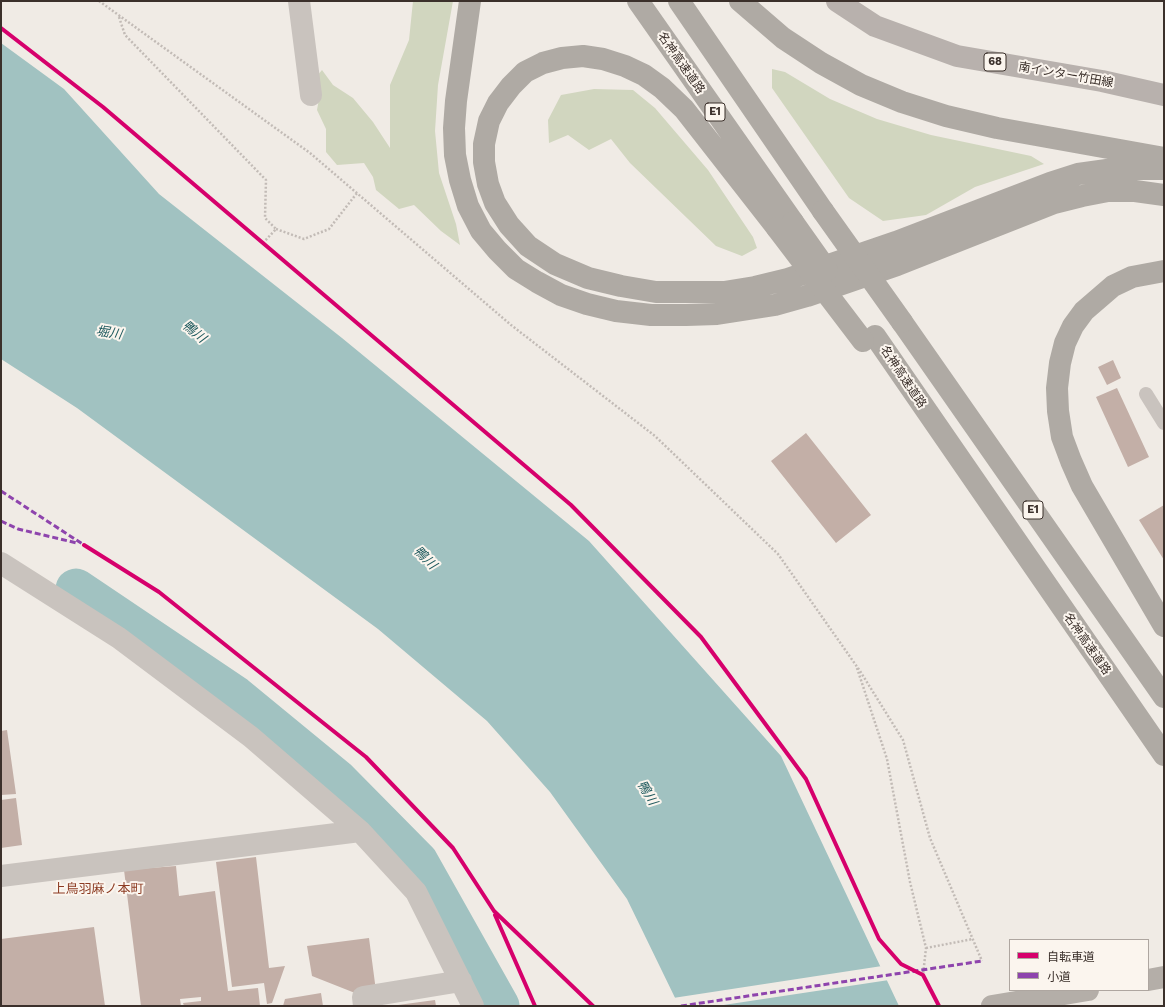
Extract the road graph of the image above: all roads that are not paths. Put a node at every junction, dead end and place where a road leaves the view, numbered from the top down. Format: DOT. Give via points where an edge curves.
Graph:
graph roads {
  1 [pos="299,1"];
  2 [pos="470,1"];
  3 [pos="638,1"];
  4 [pos="679,1"];
  5 [pos="740,1"];
  6 [pos="837,1"];
  7 [pos="311,95"];
  8 [pos="1164,95"];
  9 [pos="1164,158"];
  10 [pos="1164,169"];
  11 [pos="1164,195"];
  12 [pos="785,225"];
  13 [pos="1164,271"];
  14 [pos="1146,394"];
  15 [pos="1164,423"];
  16 [pos="1,563"];
  17 [pos="1164,626"];
  18 [pos="1164,697"];
  19 [pos="1164,755"];
  20 [pos="360,831"];
  21 [pos="1,876"];
  22 [pos="1164,977"];
  23 [pos="1149,980"];
  24 [pos="461,981"];
  25 [pos="1082,991"];
  26 [pos="364,1006"];
  27 [pos="473,1006"];
  28 [pos="992,1006"];
  1 -- 7 [label="street"];
  2 -- 11 [label="highway" via="454,128 455,155 468,206 482,231 516,268 561,295 587,304 644,314 679,315 717,314 775,305 897,265 1054,203 1108,191"];
  3 -- 12 [label="highway, 名神高速道路 / E1"];
  4 -- 18 [label="highway, E1, bridge"];
  5 -- 9 [label="highway" via="783,38 821,63 861,85 902,102 996,128"];
  6 -- 8 [label="main road, 南インター竹田線 / 68" via="875,26 957,56 1102,81"];
  10 -- 12 [label="highway" via="1114,169 1078,174 788,279 724,292 656,292 588,278 555,264 528,246 508,225 495,203 488,184 484,144 489,121 511,86 525,72 543,63 583,56 626,66 662,88 684,109"];
  12 -- 19 [label="highway, 名神高速道路, bridge" via="1002,522"];
  13 -- 17 [label="highway" via="1132,277 1113,286 1084,311 1065,343 1057,388 1062,437 1076,474"];
  14 -- 15 [label="lane"];
  16 -- 20 [label="street" via="119,638 251,737"];
  20 -- 21 [label="street"];
  20 -- 24 [label="street" via="416,892"];
  22 -- 23 [label="highway"];
  24 -- 26 [label="street" via="363,996"];
  24 -- 27 [label="street"];
  25 -- 28 [label="highway"];
}
